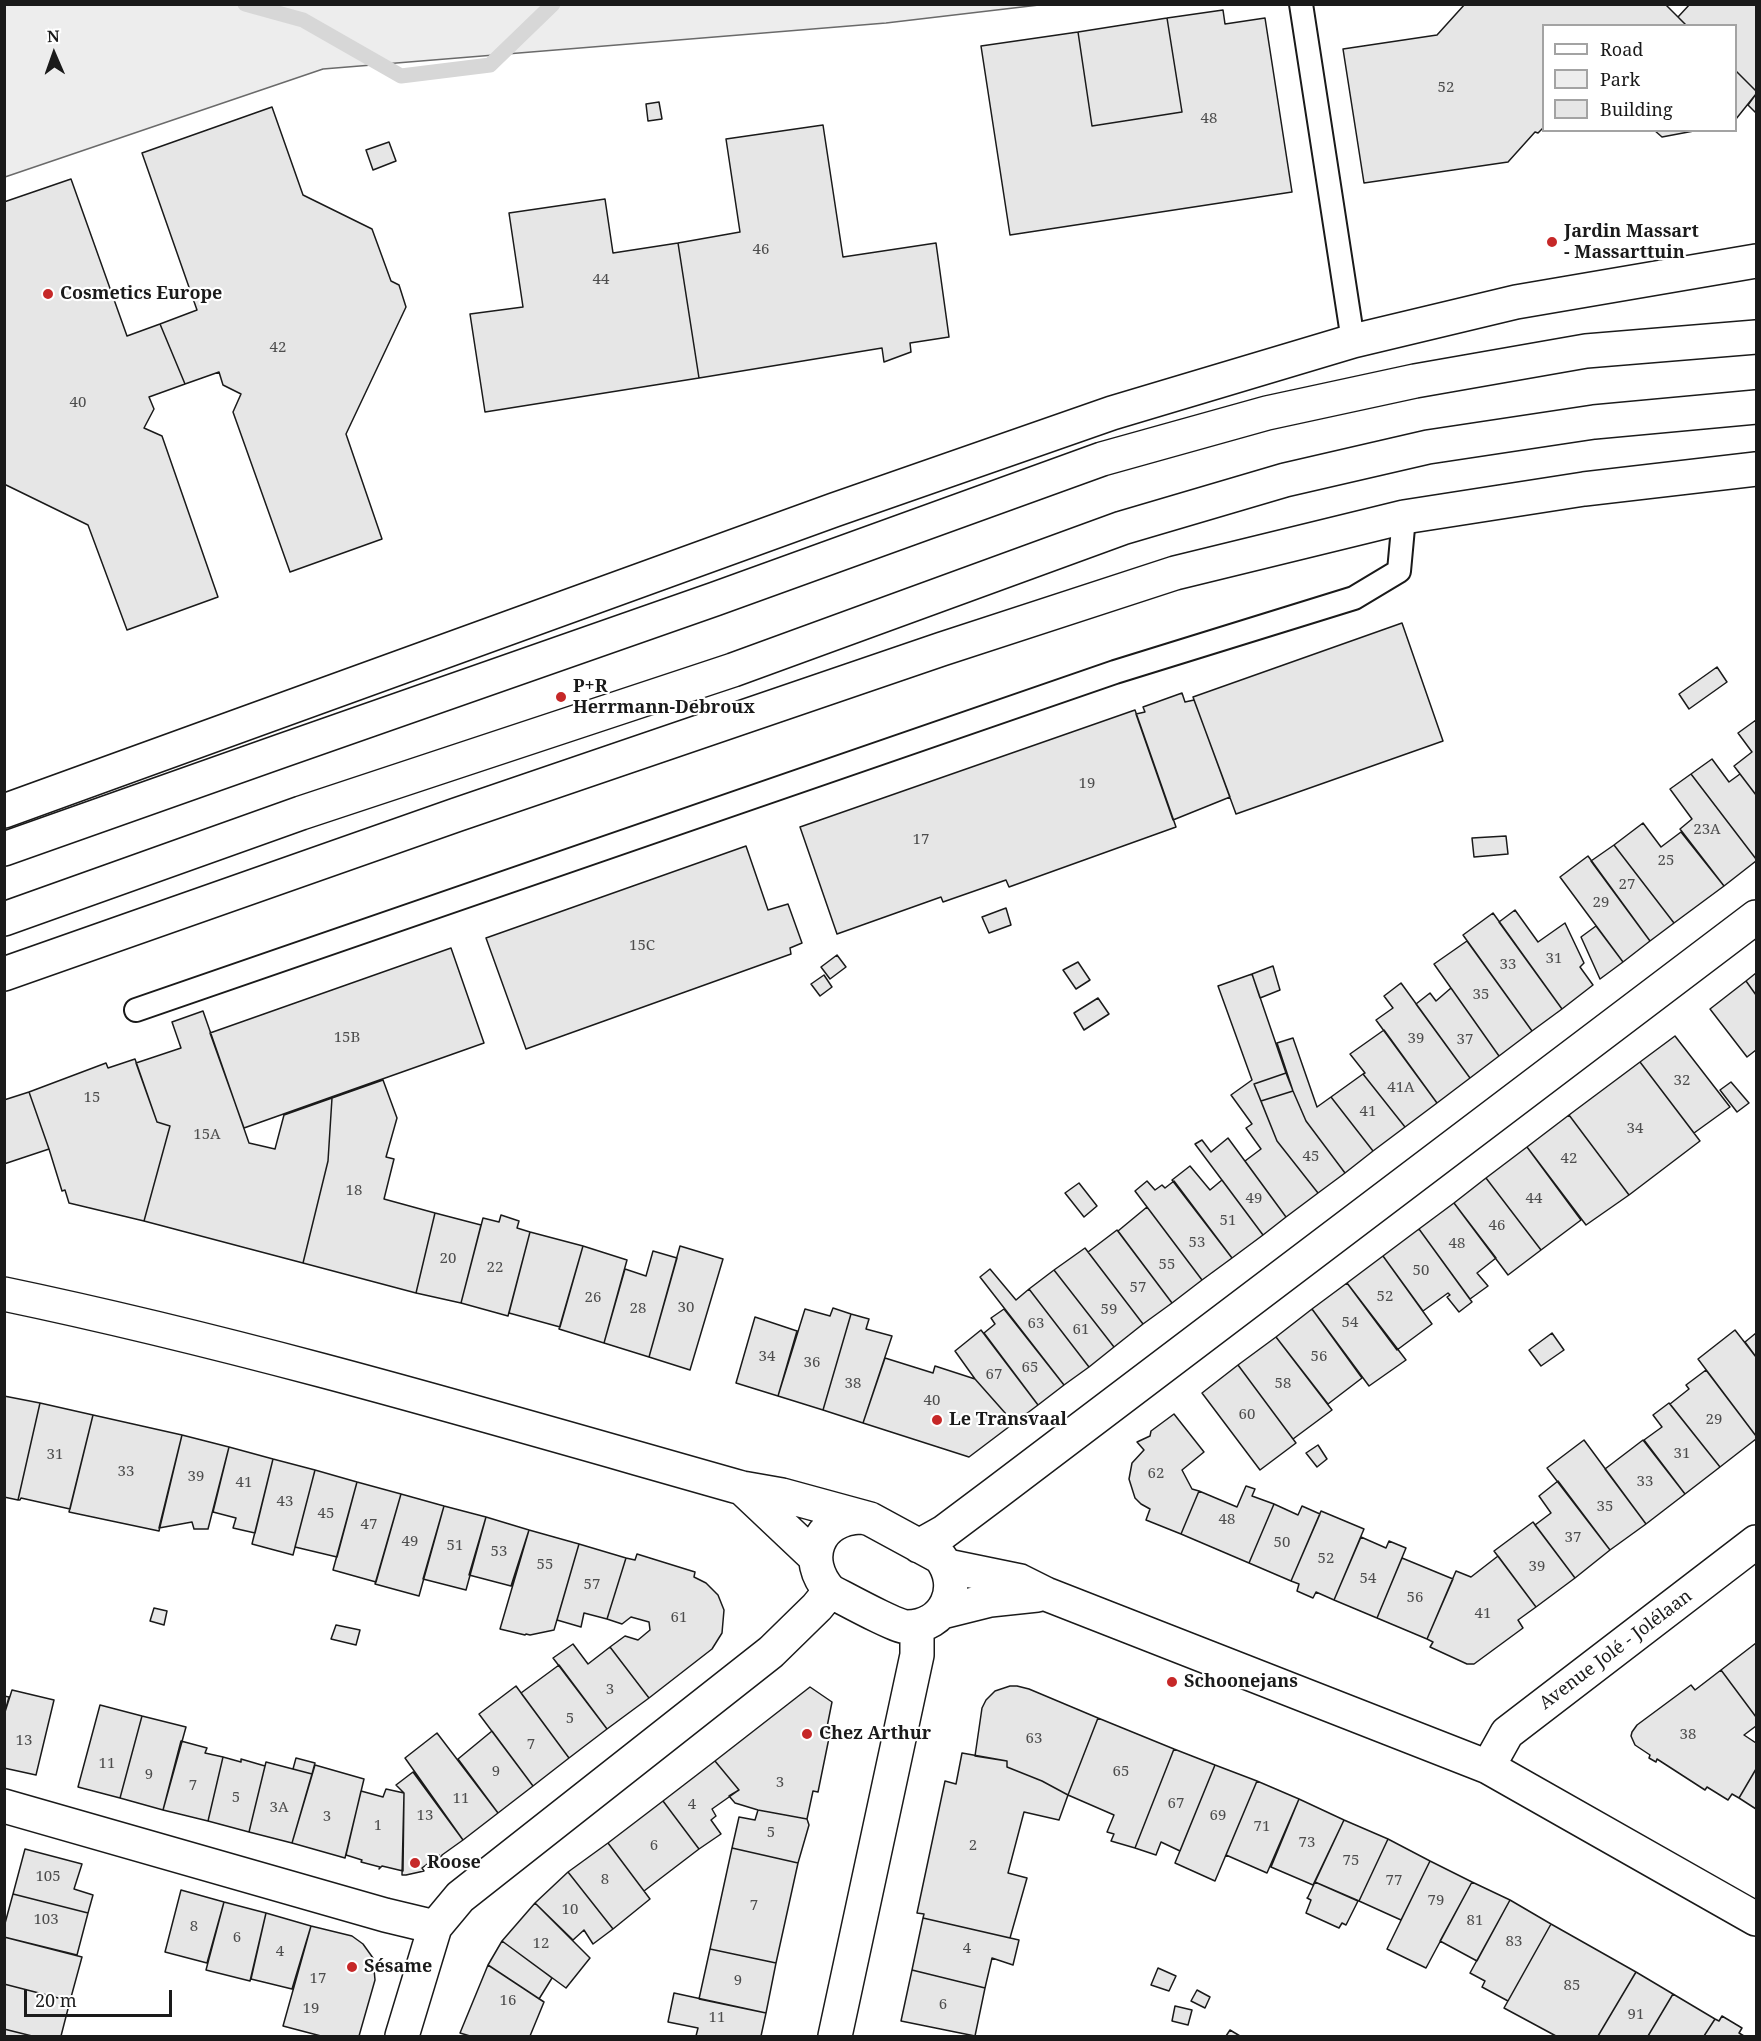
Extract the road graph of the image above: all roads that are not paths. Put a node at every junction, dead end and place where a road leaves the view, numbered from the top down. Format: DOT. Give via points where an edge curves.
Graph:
graph roads {
  1 [pos="1301,4"];
  2 [pos="1756,261"];
  3 [pos="1756,337"];
  4 [pos="1353,341"];
  5 [pos="1756,407"];
  6 [pos="1756,469"];
  7 [pos="1404,517"];
  8 [pos="4,811"];
  9 [pos="4,849"];
  10 [pos="1756,917"];
  11 [pos="4,919"];
  12 [pos="4,974"];
  13 [pos="136,1010"];
  14 [pos="4,1294"];
  15 [pos="742,1488"];
  16 [pos="860,1517"];
  17 [pos="1756,1542"];
  18 [pos="919,1546"];
  19 [pos="815,1557"];
  20 [pos="947,1566"];
  21 [pos="830,1591"];
  22 [pos="1046,1594"];
  23 [pos="930,1619"];
  24 [pos="1488,1767"];
  25 [pos="4,1806"];
  26 [pos="1756,1919"];
  27 [pos="435,1927"];
  28 [pos="402,2037"];
  29 [pos="835,2037"];
  1 -- 4 [label="lane"];
  2 -- 4 [label="main road" via="1516,302"];
  3 -- 9 [label="main road" via="1586,351 1415,381 1267,412 1102,459"];
  4 -- 8 [label="main road" via="1112,413"];
  5 -- 11 [label="main road" via="1594,422 1428,447 1285,480 1122,528 733,670 301,813"];
  6 -- 7 [label="main road" via="1584,489"];
  7 -- 12 [label="main road" via="1175,573 953,645 456,814"];
  7 -- 13 [label="lane" via="1399,571 1354,598 1116,672"];
  10 -- 18 [label="main road" via="996,1493"];
  14 -- 15 [label="main road" via="102,1314 402,1391"];
  15 -- 16 [label="main road"];
  15 -- 19 [label="main road"];
  16 -- 18 [label="main road"];
  16 -- 19 [label="main road" via="842,1520 826,1531"];
  17 -- 24 [label="main road, Avenue Jolé - Jolélaan" via="1507,1733"];
  18 -- 20 [label="main road" via="940,1557"];
  19 -- 21 [label="main road" via="819,1576"];
  20 -- 22 [label="main road" via="1020,1581"];
  20 -- 23 [label="main road" via="950,1594"];
  21 -- 23 [label="main road" via="904,1628"];
  21 -- 27 [label="main road" via="771,1652 460,1897"];
  22 -- 23 [label="main road" via="990,1600"];
  22 -- 24 [label="main road"];
  23 -- 29 [label="main road" via="917,1655"];
  24 -- 26 [label="main road"];
  25 -- 27 [label="main road"];
  27 -- 28 [label="main road"];
}
